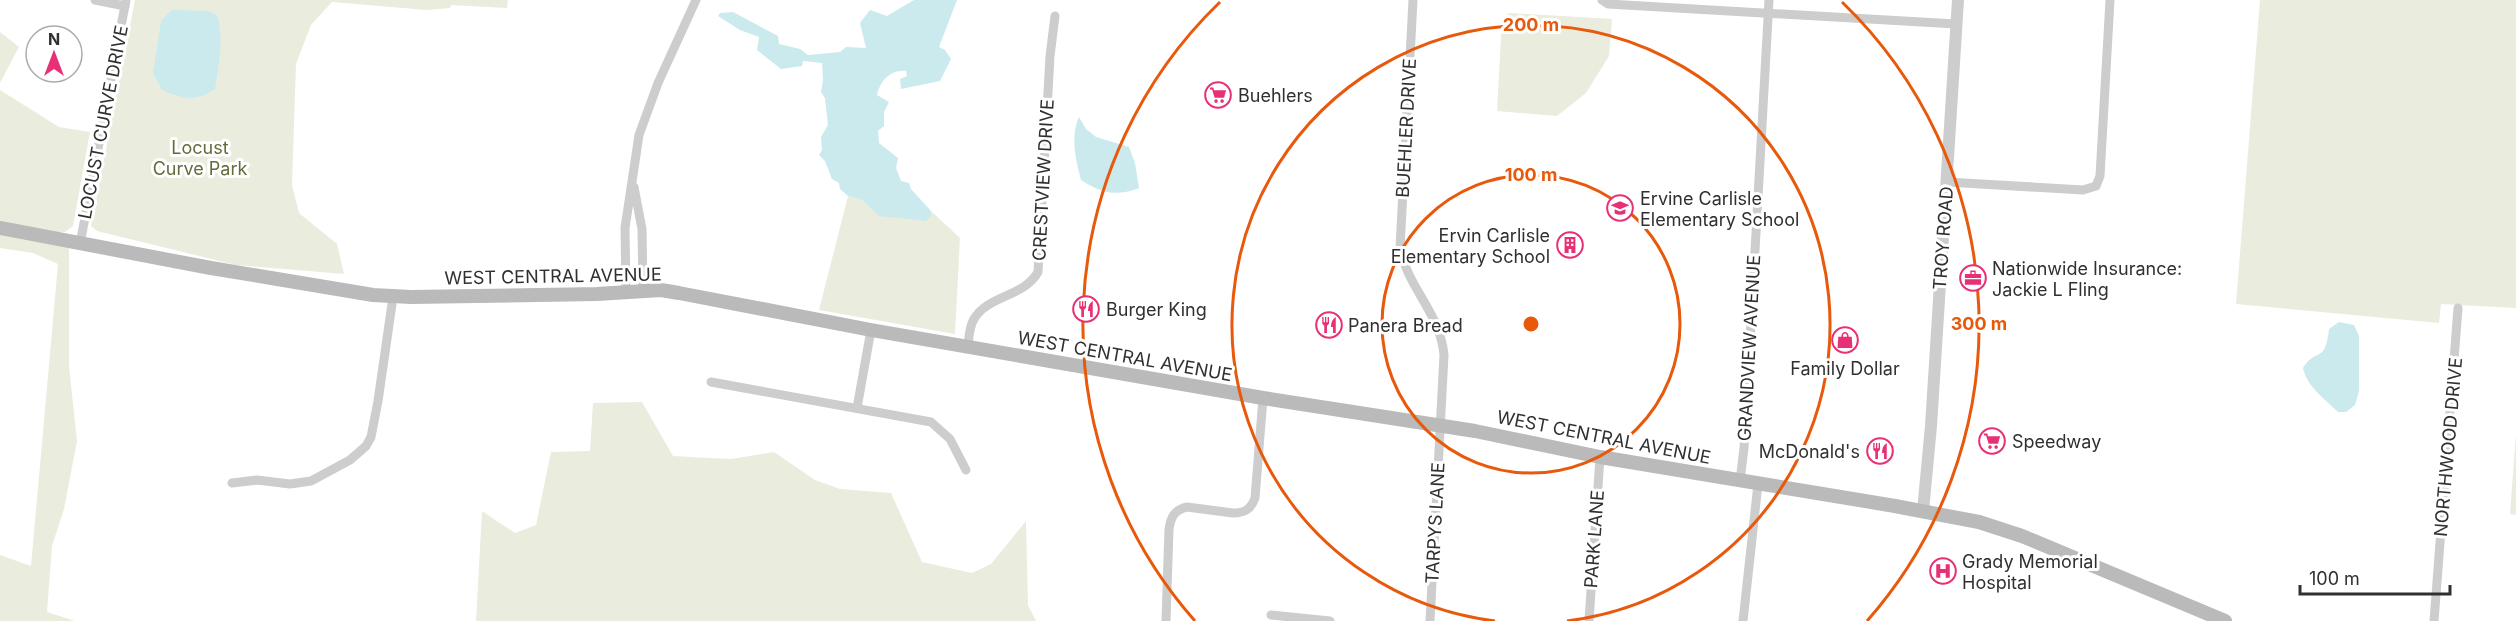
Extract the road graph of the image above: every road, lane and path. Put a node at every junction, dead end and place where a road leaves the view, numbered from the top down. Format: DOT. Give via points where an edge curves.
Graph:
graph roads {
  1 [pos="95,0"];
  2 [pos="696,0"];
  3 [pos="1413,0"];
  4 [pos="1602,0"];
  5 [pos="1769,0"];
  6 [pos="1958,0"];
  7 [pos="2110,0"];
  8 [pos="126,3"];
  9 [pos="1768,12"];
  10 [pos="1055,15"];
  11 [pos="1956,24"];
  12 [pos="633,178"];
  13 [pos="1947,183"];
  14 [pos="0,228"];
  15 [pos="80,244"];
  16 [pos="643,291"];
  17 [pos="626,293"];
  18 [pos="393,297"];
  19 [pos="2458,308"];
  20 [pos="871,330"];
  21 [pos="968,346"];
  22 [pos="711,382"];
  23 [pos="1263,398"];
  24 [pos="857,408"];
  25 [pos="1440,426"];
  26 [pos="1600,457"];
  27 [pos="966,470"];
  28 [pos="1740,481"];
  29 [pos="232,483"];
  30 [pos="1758,484"];
  31 [pos="1923,511"];
  32 [pos="1271,615"];
  33 [pos="1166,621"];
  34 [pos="1330,621"];
  35 [pos="1430,621"];
  36 [pos="1589,621"];
  37 [pos="1743,621"];
  38 [pos="2225,621"];
  39 [pos="2434,621"];
  1 -- 8 [label="street"];
  2 -- 12 [label="street" via="646,114"];
  3 -- 25 [label="street, BUEHLER DRIVE" via="1400,248 1408,276 1434,317 1443,343"];
  4 -- 9 [label="street" via="1608,4"];
  5 -- 9 [label="street, GRANDVIEW AVENUE"];
  6 -- 11 [label="street, TROY ROAD"];
  7 -- 13 [label="street" via="2100,176 2096,186 2083,190"];
  8 -- 15 [label="street, LOCUST CURVE DRIVE"];
  9 -- 11 [label="street"];
  9 -- 28 [label="street, GRANDVIEW AVENUE"];
  10 -- 21 [label="street, CRESTVIEW DRIVE" via="1038,272 1028,284 979,312 970,326"];
  11 -- 13 [label="street, TROY ROAD"];
  12 -- 16 [label="street" via="642,229"];
  12 -- 17 [label="street" via="625,228"];
  13 -- 31 [label="street, TROY ROAD"];
  14 -- 15 [label="main road, WEST CENTRAL AVENUE"];
  15 -- 18 [label="main road, WEST CENTRAL AVENUE"];
  16 -- 17 [label="main road, WEST CENTRAL AVENUE"];
  16 -- 20 [label="main road, WEST CENTRAL AVENUE" via="679,293"];
  17 -- 18 [label="main road, WEST CENTRAL AVENUE"];
  18 -- 29 [label="street" via="378,400 366,447 311,482"];
  19 -- 39 [label="street, NORTHWOOD DRIVE"];
  20 -- 21 [label="main road, WEST CENTRAL AVENUE"];
  20 -- 24 [label="street"];
  21 -- 23 [label="main road, WEST CENTRAL AVENUE"];
  22 -- 24 [label="street"];
  23 -- 25 [label="main road, WEST CENTRAL AVENUE"];
  23 -- 33 [label="street" via="1255,498 1250,508 1233,513 1187,507 1173,515 1169,529"];
  24 -- 27 [label="street" via="931,422 950,439"];
  25 -- 26 [label="main road, WEST CENTRAL AVENUE"];
  25 -- 35 [label="street, TARPYS LANE"];
  26 -- 28 [label="main road, WEST CENTRAL AVENUE"];
  26 -- 36 [label="street, PARK LANE"];
  28 -- 30 [label="main road, WEST CENTRAL AVENUE"];
  30 -- 31 [label="main road, WEST CENTRAL AVENUE"];
  30 -- 37 [label="street"];
  31 -- 38 [label="main road, WEST CENTRAL AVENUE" via="1979,522 2022,536"];
  32 -- 34 [label="street"];
}
